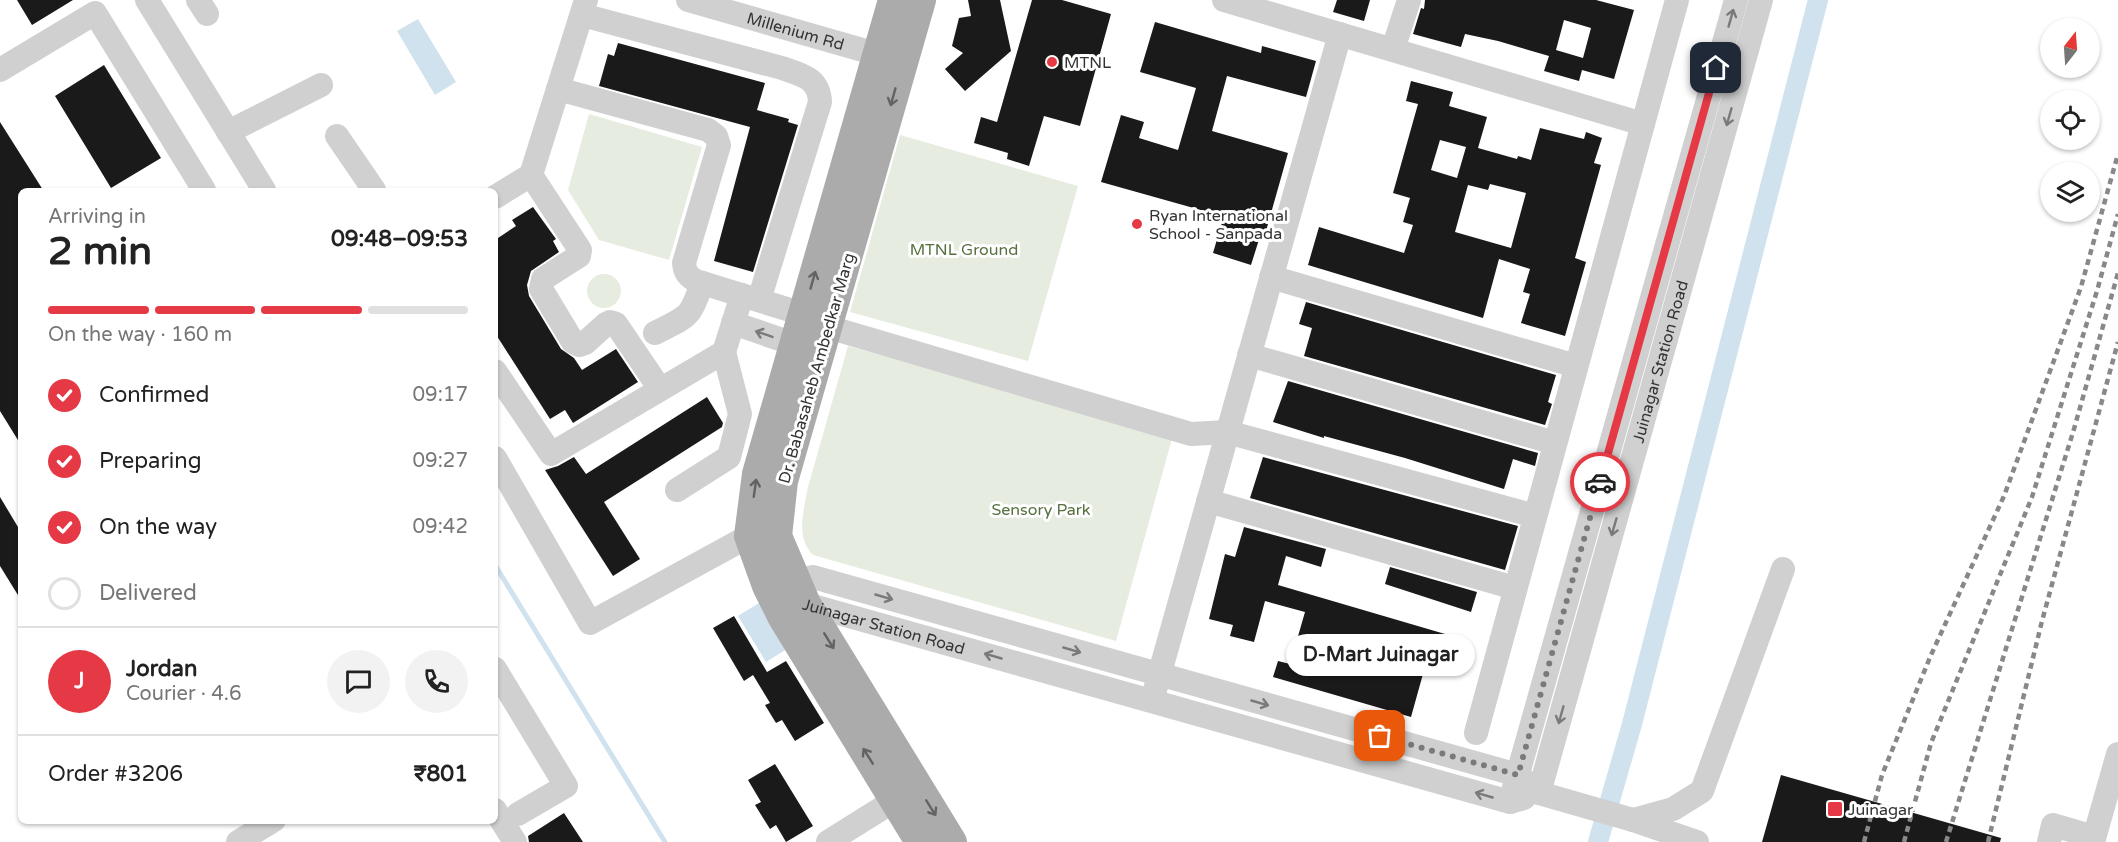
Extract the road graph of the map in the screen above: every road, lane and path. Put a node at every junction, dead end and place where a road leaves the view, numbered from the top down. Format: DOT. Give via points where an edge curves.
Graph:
graph roads {
  1 [pos="147,0"];
  2 [pos="688,0"];
  3 [pos="893,0"];
  4 [pos="921,0"];
  5 [pos="1224,0"];
  6 [pos="1409,0"];
  7 [pos="1677,0"];
  8 [pos="1736,0"];
  9 [pos="1761,0"];
  10 [pos="94,4"];
  11 [pos="584,7"];
  12 [pos="1340,34"];
  13 [pos="1393,49"];
  14 [pos="891,58"];
  15 [pos="0,70"];
  16 [pos="321,85"];
  17 [pos="558,89"];
  18 [pos="1643,124"];
  19 [pos="228,132"];
  20 [pos="337,136"];
  21 [pos="531,175"];
  22 [pos="203,188"];
  23 [pos="263,188"];
  24 [pos="373,188"];
  25 [pos="498,195"];
  26 [pos="1271,277"];
  27 [pos="702,283"];
  28 [pos="751,298"];
  29 [pos="815,320"];
  30 [pos="733,323"];
  31 [pos="655,333"];
  32 [pos="794,344"];
  33 [pos="724,352"];
  34 [pos="1249,355"];
  35 [pos="1576,366"];
  36 [pos="498,375"];
  37 [pos="660,389"];
  38 [pos="1227,432"];
  39 [pos="1555,443"];
  40 [pos="498,463"];
  41 [pos="677,490"];
  42 [pos="1208,501"];
  43 [pos="1535,516"];
  44 [pos="763,536"];
  45 [pos="1783,568"];
  46 [pos="766,586"];
  47 [pos="1515,588"];
  48 [pos="801,592"];
  49 [pos="498,674"];
  50 [pos="1159,674"];
  51 [pos="1152,701"];
  52 [pos="1476,733"];
  53 [pos="2118,753"];
  54 [pos="1518,775"];
  55 [pos="1551,796"];
  56 [pos="895,800"];
  57 [pos="1510,802"];
  58 [pos="507,812"];
  59 [pos="1634,820"];
  60 [pos="267,824"];
  61 [pos="2094,840"];
  62 [pos="238,842"];
  63 [pos="515,842"];
  64 [pos="828,842"];
  65 [pos="920,842"];
  66 [pos="952,842"];
  67 [pos="1697,842"];
  68 [pos="2049,842"];
  1 -- 19 [label="street"];
  2 -- 14 [label="street, Millenium Rd"];
  3 -- 14 [label="main road, Dr. Babasaheb Ambedkar Marg"];
  4 -- 14 [label="main road, Dr. Babasaheb Ambedkar Marg"];
  5 -- 12 [label="street"];
  6 -- 13 [label="street"];
  7 -- 18 [label="street"];
  54 -- 8 [label="street, Juinagar Station Road, one-way"];
  9 -- 55 [label="street, Juinagar Station Road, one-way"];
  10 -- 15 [label="street"];
  10 -- 22 [label="street"];
  11 -- 17 [label="street"];
  11 -- 28 [label="street" via="782,68 814,83 819,92 818,109"];
  12 -- 13 [label="street"];
  12 -- 26 [label="street"];
  13 -- 18 [label="street"];
  14 -- 29 [label="main road, Dr. Babasaheb Ambedkar Marg"];
  16 -- 19 [label="street"];
  17 -- 21 [label="street"];
  17 -- 27 [label="street" via="708,130 716,136 718,145 684,263 688,276"];
  18 -- 35 [label="street"];
  19 -- 23 [label="street"];
  20 -- 24 [label="street"];
  21 -- 25 [label="street"];
  21 -- 37 [label="street" via="580,250 579,256 543,279 541,289 573,342 579,345 610,322 616,324"];
  26 -- 34 [label="street"];
  26 -- 35 [label="street"];
  27 -- 28 [label="street"];
  27 -- 31 [label="street" via="689,314"];
  28 -- 29 [label="street"];
  28 -- 30 [label="street"];
  29 -- 32 [label="main road, Dr. Babasaheb Ambedkar Marg"];
  29 -- 38 [label="street" via="1191,434"];
  29 -- 44 [label="main road, Dr. Babasaheb Ambedkar Marg" via="783,481"];
  32 -- 30 [label="street, one-way"];
  30 -- 33 [label="street"];
  44 -- 32 [label="main road, Dr. Babasaheb Ambedkar Marg, one-way" via="757,474"];
  33 -- 37 [label="street"];
  33 -- 41 [label="street" via="740,414 729,456"];
  34 -- 38 [label="street"];
  34 -- 39 [label="street"];
  35 -- 39 [label="street"];
  36 -- 37 [label="street" via="551,454"];
  38 -- 42 [label="street"];
  38 -- 43 [label="street"];
  39 -- 43 [label="street"];
  40 -- 44 [label="street" via="590,623"];
  42 -- 47 [label="street"];
  42 -- 50 [label="street"];
  43 -- 47 [label="street"];
  44 -- 46 [label="main road, Dr. Babasaheb Ambedkar Marg"];
  44 -- 48 [label="main road, Dr. Babasaheb Ambedkar Marg"];
  45 -- 59 [label="street" via="1702,790 1673,809"];
  46 -- 48 [label="street, Juinagar Station Road"];
  56 -- 46 [label="main road, Dr. Babasaheb Ambedkar Marg, one-way"];
  47 -- 52 [label="street"];
  48 -- 50 [label="street, Juinagar Station Road, one-way" via="813,577"];
  51 -- 48 [label="street, Juinagar Station Road, one-way"];
  48 -- 66 [label="main road, Dr. Babasaheb Ambedkar Marg, one-way"];
  49 -- 58 [label="street" via="566,786"];
  50 -- 51 [label="street"];
  50 -- 54 [label="street, Juinagar Station Road, one-way"];
  57 -- 51 [label="street, Juinagar Station Road, one-way"];
  53 -- 61 [label="street"];
  54 -- 55 [label="street, Juinagar Station Road"];
  54 -- 57 [label="street, Juinagar Station Road"];
  55 -- 57 [label="street"];
  55 -- 59 [label="street, Juinagar Station Road"];
  56 -- 64 [label="street"];
  56 -- 65 [label="main road, Dr. Babasaheb Ambedkar Marg"];
  58 -- 63 [label="street"];
  59 -- 67 [label="street, Juinagar Station Road"];
  60 -- 62 [label="street"];
  61 -- 68 [label="street" via="2053,825"];
}
